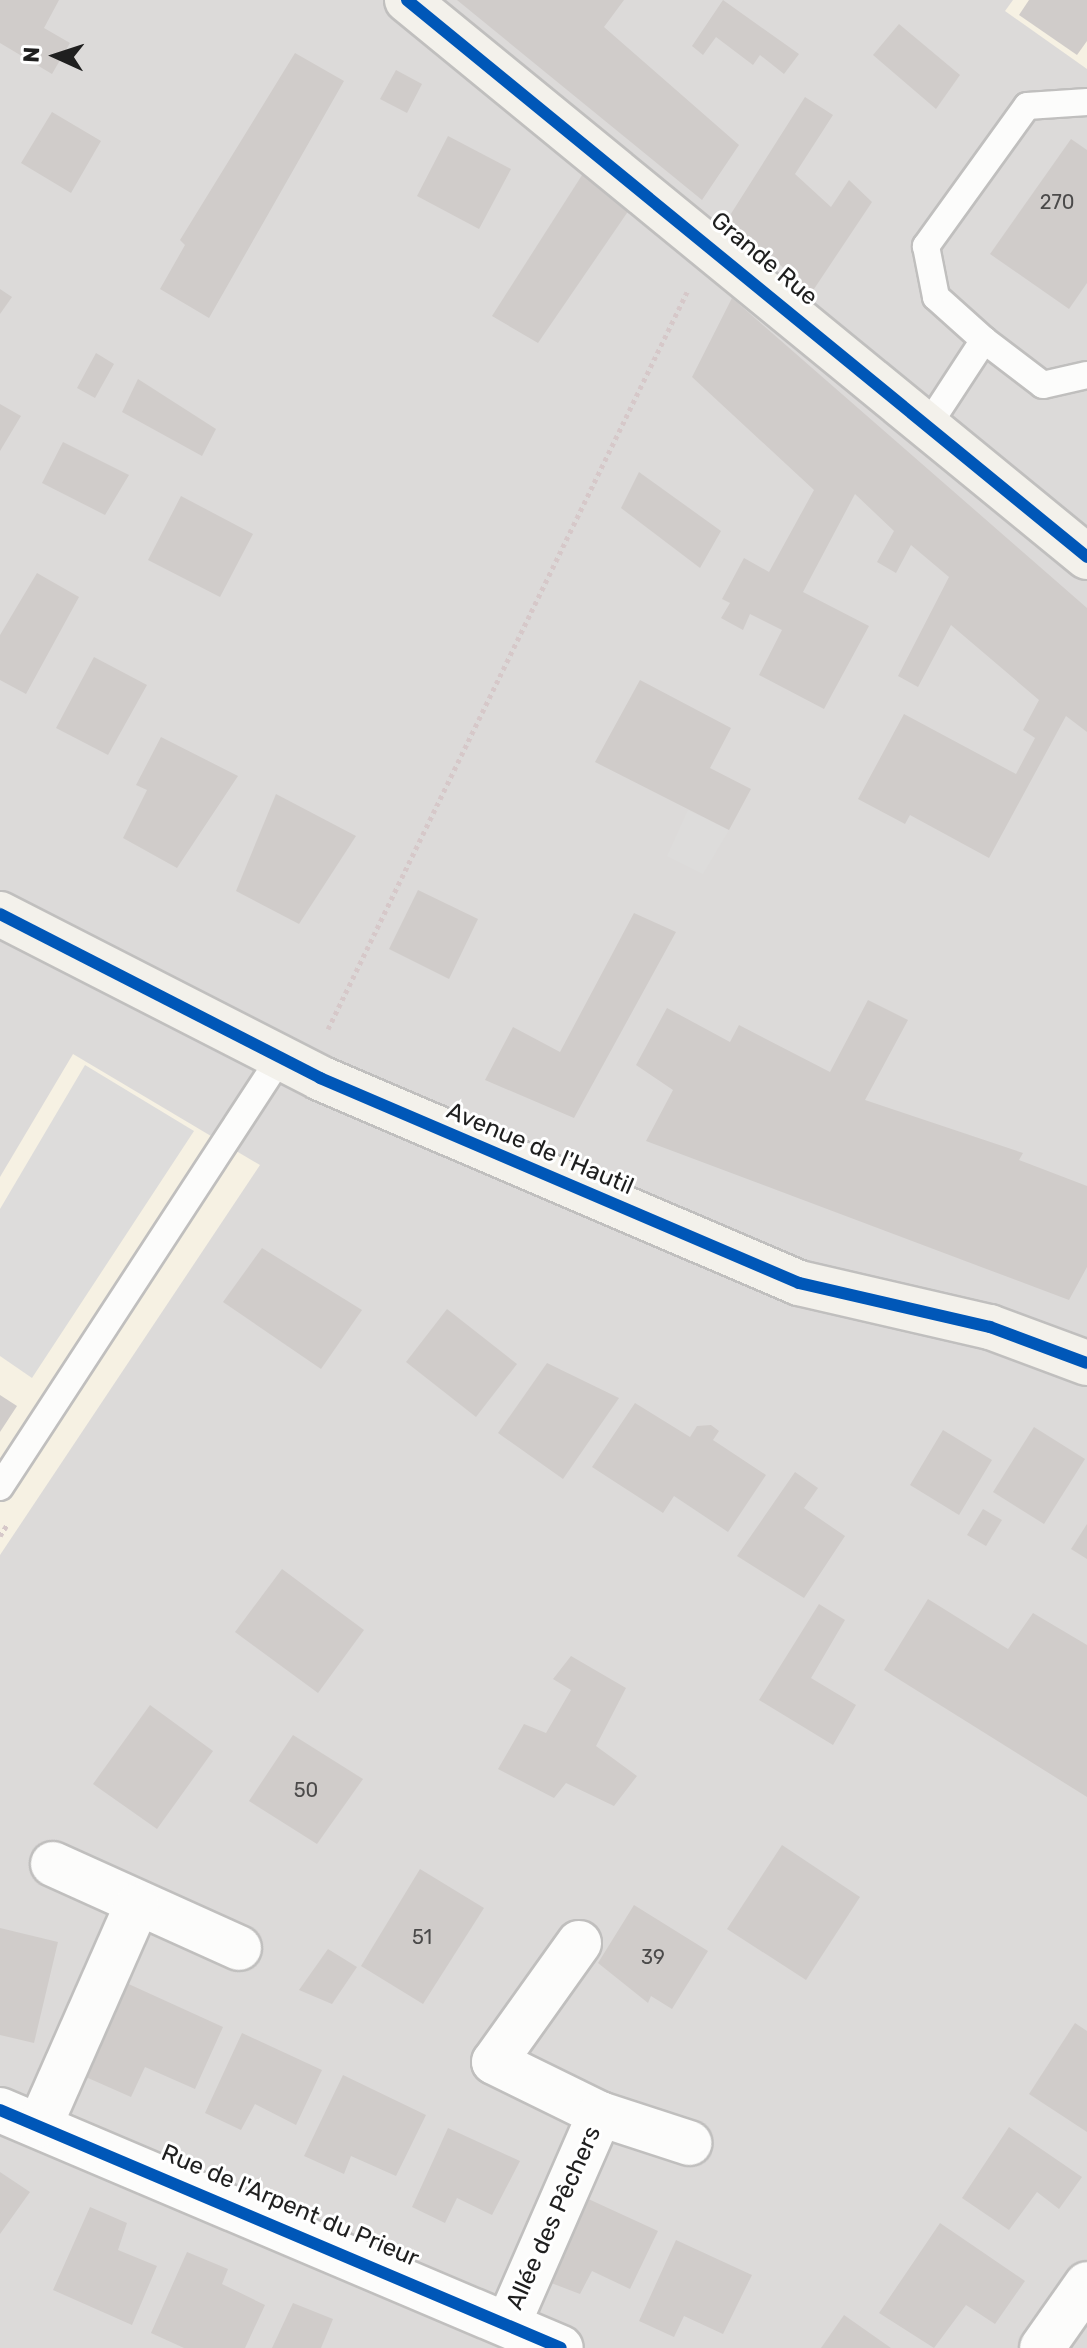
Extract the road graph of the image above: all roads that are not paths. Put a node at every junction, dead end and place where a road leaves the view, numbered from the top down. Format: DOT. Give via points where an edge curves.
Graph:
graph roads {
  1 [pos="407,0"];
  2 [pos="1087,102"];
  3 [pos="984,340"];
  4 [pos="1087,375"];
  5 [pos="927,427"];
  6 [pos="1087,557"];
  7 [pos="5,927"];
  8 [pos="280,1058"];
  9 [pos="1087,1363"];
  10 [pos="0,1487"];
  11 [pos="53,1864"];
  12 [pos="137,1905"];
  13 [pos="579,1943"];
  14 [pos="239,1948"];
  15 [pos="0,2110"];
  16 [pos="600,2114"];
  17 [pos="40,2125"];
  18 [pos="689,2143"];
  19 [pos="1087,2284"];
  20 [pos="509,2322"];
  21 [pos="1046,2346"];
  22 [pos="561,2348"];
  1 -- 5 [label="street, Grande Rue" via="711,242"];
  2 -- 3 [label="lane" via="1027,106 926,246 936,297"];
  3 -- 4 [label="lane" via="1043,385"];
  3 -- 5 [label="lane"];
  5 -- 6 [label="street, Grande Rue"];
  7 -- 8 [label="street, Avenue de l'Hautil"];
  8 -- 9 [label="street, Avenue de l'Hautil" via="799,1283 990,1327"];
  8 -- 10 [label="lane"];
  11 -- 12 [label="street"];
  12 -- 14 [label="street"];
  12 -- 17 [label="street"];
  13 -- 16 [label="street, Allée des Pêchers" via="494,2062"];
  15 -- 17 [label="street, Rue de l'Arpent du Prieur"];
  16 -- 18 [label="street, Allée des Pêchers"];
  16 -- 20 [label="street, Allée des Pêchers"];
  17 -- 20 [label="street, Rue de l'Arpent du Prieur"];
  19 -- 21 [label="street"];
  20 -- 22 [label="street, Rue de l'Arpent du Prieur"];
}
